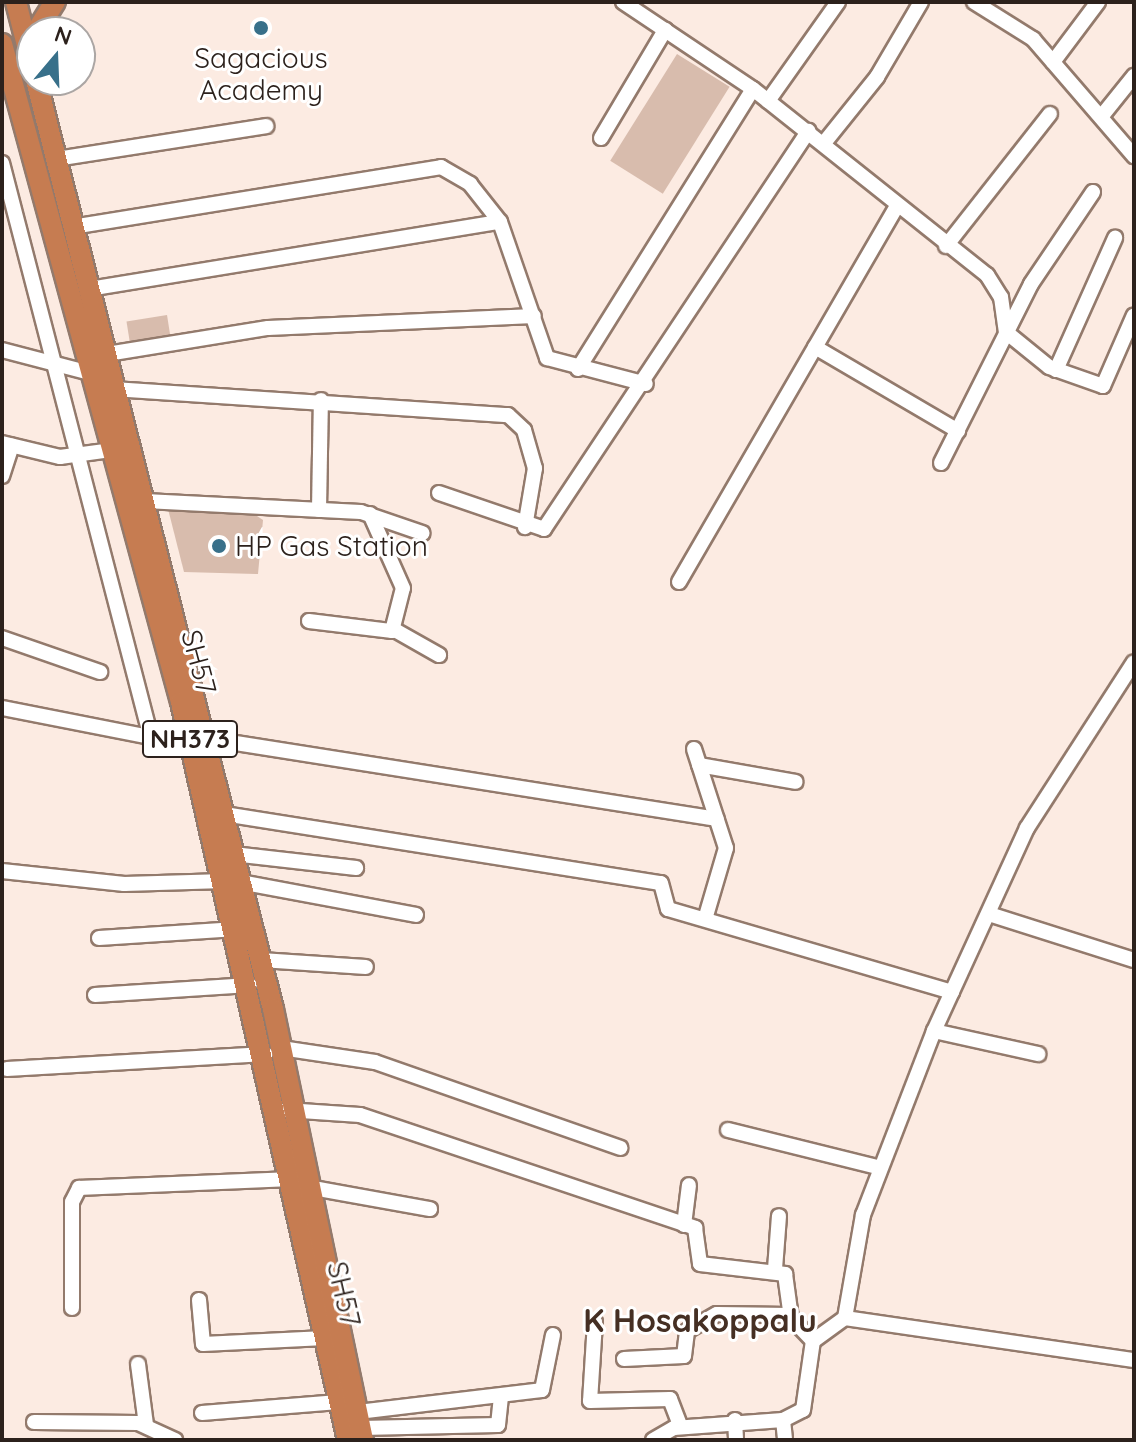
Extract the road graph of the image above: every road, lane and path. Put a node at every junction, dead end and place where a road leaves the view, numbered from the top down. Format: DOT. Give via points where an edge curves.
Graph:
graph roads {
  1 [pos="623,2"];
  2 [pos="838,2"];
  3 [pos="921,2"];
  4 [pos="974,2"];
  5 [pos="1098,2"];
  6 [pos="665,30"];
  7 [pos="2,44"];
  8 [pos="1053,62"];
  9 [pos="1134,76"];
  10 [pos="753,89"];
  11 [pos="40,96"];
  12 [pos="768,101"];
  13 [pos="1050,114"];
  14 [pos="1101,117"];
  15 [pos="266,126"];
  16 [pos="808,131"];
  17 [pos="601,138"];
  18 [pos="824,143"];
  19 [pos="1134,156"];
  20 [pos="56,159"];
  21 [pos="2,163"];
  22 [pos="1093,192"];
  23 [pos="896,208"];
  24 [pos="500,222"];
  25 [pos="67,235"];
  26 [pos="1115,238"];
  27 [pos="946,246"];
  28 [pos="89,289"];
  29 [pos="1134,315"];
  30 [pos="534,316"];
  31 [pos="1006,332"];
  32 [pos="815,347"];
  33 [pos="2,350"];
  34 [pos="107,354"];
  35 [pos="49,363"];
  36 [pos="578,369"];
  37 [pos="1056,370"];
  38 [pos="90,373"];
  39 [pos="646,384"];
  40 [pos="113,389"];
  41 [pos="321,400"];
  42 [pos="958,431"];
  43 [pos="7,444"];
  44 [pos="111,450"];
  45 [pos="76,455"];
  46 [pos="941,463"];
  47 [pos="126,468"];
  48 [pos="2,476"];
  49 [pos="439,493"];
  50 [pos="145,501"];
  51 [pos="319,510"];
  52 [pos="370,513"];
  53 [pos="525,527"];
  54 [pos="422,533"];
  55 [pos="679,582"];
  56 [pos="309,621"];
  57 [pos="393,629"];
  58 [pos="2,638"];
  59 [pos="439,655"];
  60 [pos="1134,662"];
  61 [pos="100,672"];
  62 [pos="2,708"];
  63 [pos="151,738"];
  64 [pos="197,741"];
  65 [pos="694,749"];
  66 [pos="699,765"];
  67 [pos="796,782"];
  68 [pos="224,814"];
  69 [pos="717,819"];
  70 [pos="233,854"];
  71 [pos="356,868"];
  72 [pos="2,871"];
  73 [pos="233,882"];
  74 [pos="989,914"];
  75 [pos="416,915"];
  76 [pos="706,916"];
  77 [pos="237,929"];
  78 [pos="99,938"];
  79 [pos="261,960"];
  80 [pos="1134,960"];
  81 [pos="366,967"];
  82 [pos="250,985"];
  83 [pos="952,992"];
  84 [pos="95,995"];
  85 [pos="934,1031"];
  86 [pos="274,1051"];
  87 [pos="1038,1054"];
  88 [pos="7,1069"];
  89 [pos="286,1110"];
  90 [pos="728,1130"];
  91 [pos="620,1148"];
  92 [pos="878,1167"];
  93 [pos="291,1179"];
  94 [pos="689,1185"];
  95 [pos="313,1188"];
  96 [pos="430,1209"];
  97 [pos="779,1216"];
  98 [pos="684,1225"];
  99 [pos="775,1269"];
  100 [pos="199,1300"];
  101 [pos="72,1308"];
  102 [pos="789,1315"];
  103 [pos="845,1318"];
  104 [pos="595,1322"];
  105 [pos="553,1335"];
  106 [pos="325,1338"];
  107 [pos="813,1341"];
  108 [pos="624,1359"];
  109 [pos="1134,1360"];
  110 [pos="138,1364"];
  111 [pos="501,1396"];
  112 [pos="202,1413"];
  113 [pos="735,1420"];
  114 [pos="783,1420"];
  115 [pos="34,1422"];
  116 [pos="354,1424"];
  117 [pos="146,1425"];
  118 [pos="681,1427"];
  119 [pos="494,1432"];
  120 [pos="175,1440"];
  121 [pos="653,1440"];
  122 [pos="736,1440"];
  123 [pos="785,1440"];
  1 -- 6 [label="street"];
  2 -- 12 [label="street"];
  3 -- 18 [label="street" via="877,77"];
  4 -- 8 [label="street" via="1033,39"];
  5 -- 8 [label="street"];
  6 -- 10 [label="street"];
  6 -- 17 [label="street"];
  7 -- 25 [label="highway, SH57 / NH373"];
  8 -- 14 [label="street"];
  9 -- 14 [label="street"];
  10 -- 12 [label="street"];
  10 -- 36 [label="street"];
  11 -- 20 [label="highway, NH373"];
  12 -- 16 [label="street"];
  13 -- 27 [label="street"];
  14 -- 19 [label="street"];
  15 -- 20 [label="street"];
  16 -- 18 [label="street"];
  16 -- 39 [label="street"];
  18 -- 23 [label="street"];
  20 -- 25 [label="highway, NH373"];
  21 -- 35 [label="street"];
  22 -- 31 [label="street"];
  23 -- 27 [label="street"];
  23 -- 32 [label="street"];
  24 -- 25 [label="street" via="470,184 441,167"];
  24 -- 28 [label="street"];
  24 -- 30 [label="street"];
  25 -- 28 [label="highway, NH373"];
  25 -- 38 [label="highway, SH57 / NH373"];
  26 -- 37 [label="street"];
  27 -- 31 [label="street" via="994,283"];
  28 -- 34 [label="highway, NH373"];
  29 -- 37 [label="street" via="1103,386"];
  30 -- 34 [label="street" via="268,328"];
  30 -- 36 [label="street" via="547,358"];
  31 -- 37 [label="street"];
  31 -- 42 [label="street"];
  32 -- 42 [label="street"];
  32 -- 55 [label="street"];
  33 -- 35 [label="street"];
  34 -- 40 [label="highway, NH373"];
  35 -- 38 [label="street"];
  35 -- 45 [label="street"];
  36 -- 39 [label="street"];
  38 -- 44 [label="highway, SH57 / NH373"];
  39 -- 53 [label="street" via="544,529"];
  40 -- 41 [label="street"];
  40 -- 47 [label="highway, NH373"];
  41 -- 51 [label="street"];
  41 -- 53 [label="street" via="516,420 537,486"];
  42 -- 46 [label="street"];
  43 -- 45 [label="street"];
  43 -- 48 [label="street"];
  44 -- 45 [label="street"];
  44 -- 47 [label="highway, SH57 / NH373"];
  45 -- 63 [label="street"];
  47 -- 50 [label="highway, NH373"];
  47 -- 64 [label="highway, SH57 / NH373"];
  49 -- 53 [label="street"];
  50 -- 51 [label="street"];
  50 -- 64 [label="highway, NH373"];
  51 -- 52 [label="street"];
  52 -- 54 [label="street"];
  52 -- 57 [label="street" via="403,588"];
  56 -- 57 [label="street"];
  57 -- 59 [label="street"];
  58 -- 61 [label="street"];
  60 -- 74 [label="street" via="1027,828"];
  62 -- 63 [label="street"];
  63 -- 64 [label="street"];
  64 -- 68 [label="highway, NH373"];
  64 -- 69 [label="street"];
  64 -- 73 [label="highway, SH57 / NH373"];
  65 -- 66 [label="street"];
  66 -- 67 [label="street"];
  66 -- 69 [label="street"];
  68 -- 70 [label="highway, NH373"];
  68 -- 76 [label="street" via="661,883 665,908"];
  69 -- 76 [label="street" via="726,848"];
  70 -- 71 [label="street"];
  70 -- 73 [label="highway, NH373"];
  72 -- 73 [label="street" via="124,884"];
  73 -- 75 [label="street"];
  73 -- 77 [label="highway, SH57 / NH373"];
  73 -- 79 [label="highway, NH373"];
  74 -- 80 [label="street"];
  74 -- 83 [label="street"];
  76 -- 83 [label="street"];
  77 -- 78 [label="street"];
  77 -- 82 [label="highway, SH57 / NH373"];
  79 -- 81 [label="street"];
  79 -- 86 [label="highway, NH373"];
  82 -- 84 [label="street"];
  82 -- 86 [label="highway, SH57 / NH373"];
  83 -- 85 [label="street"];
  85 -- 87 [label="street"];
  85 -- 92 [label="street"];
  86 -- 88 [label="street"];
  86 -- 89 [label="highway, NH373"];
  86 -- 91 [label="street" via="375,1062"];
  89 -- 93 [label="highway, SH57 / NH373"];
  89 -- 95 [label="highway, NH373"];
  89 -- 98 [label="street" via="360,1115"];
  90 -- 92 [label="street"];
  92 -- 103 [label="street"];
  93 -- 101 [label="street" via="79,1188 72,1202"];
  93 -- 106 [label="highway, SH57 / NH373"];
  94 -- 98 [label="street"];
  95 -- 96 [label="street"];
  95 -- 116 [label="highway, NH373"];
  97 -- 99 [label="street"];
  98 -- 99 [label="street" via="699,1233 700,1264"];
  99 -- 102 [label="street" via="789,1278"];
  100 -- 106 [label="street" via="203,1344"];
  102 -- 107 [label="street"];
  102 -- 108 [label="street" via="717,1314 687,1331 684,1356"];
  103 -- 107 [label="street"];
  103 -- 109 [label="street"];
  104 -- 118 [label="street" via="590,1401 670,1399"];
  105 -- 111 [label="street" via="546,1387"];
  106 -- 116 [label="highway, SH57 / NH373"];
  107 -- 114 [label="street" via="807,1401 799,1415"];
  110 -- 117 [label="street"];
  111 -- 116 [label="street"];
  111 -- 119 [label="street" via="503,1420"];
  112 -- 116 [label="street"];
  113 -- 114 [label="street"];
  113 -- 118 [label="street"];
  113 -- 122 [label="street"];
  114 -- 123 [label="street"];
  115 -- 117 [label="street"];
  116 -- 119 [label="street"];
  117 -- 120 [label="street"];
  118 -- 121 [label="street"];
}
